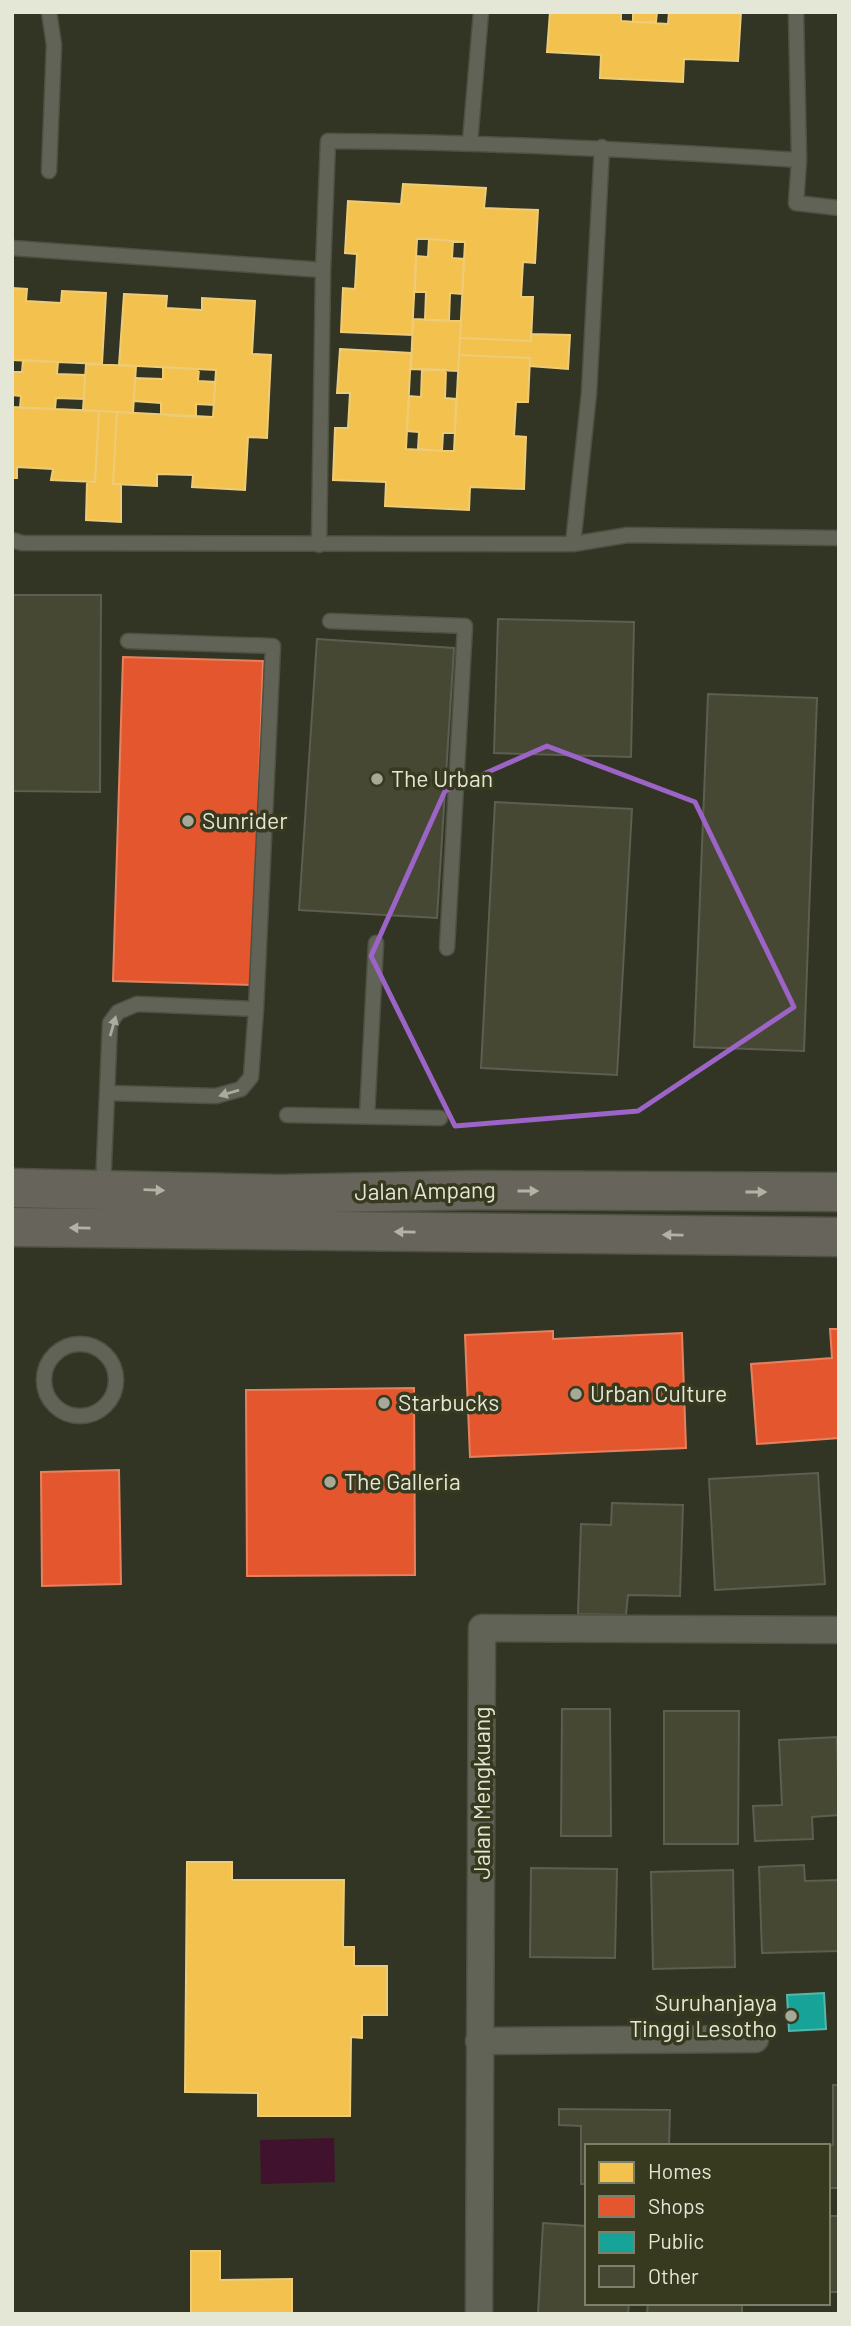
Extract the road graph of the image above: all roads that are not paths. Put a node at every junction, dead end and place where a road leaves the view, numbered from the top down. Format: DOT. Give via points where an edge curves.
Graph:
graph roads {
  1 [pos="49,12"];
  2 [pos="481,12"];
  3 [pos="796,12"];
  4 [pos="470,142"];
  5 [pos="602,147"];
  6 [pos="799,160"];
  7 [pos="49,171"];
  8 [pos="839,208"];
  9 [pos="12,248"];
  10 [pos="323,270"];
  11 [pos="839,538"];
  12 [pos="12,540"];
  13 [pos="573,544"];
  14 [pos="319,545"];
  15 [pos="330,621"];
  16 [pos="128,641"];
  17 [pos="376,943"];
  18 [pos="446,948"];
  19 [pos="256,1009"];
  20 [pos="107,1093"];
  21 [pos="287,1115"];
  22 [pos="367,1116"];
  23 [pos="440,1118"];
  24 [pos="12,1188"];
  25 [pos="103,1188"];
  26 [pos="839,1192"];
  27 [pos="12,1227"];
  28 [pos="839,1237"];
  29 [pos="108,1402"];
  30 [pos="839,1630"];
  31 [pos="755,2039"];
  32 [pos="479,2041"];
  33 [pos="479,2314"];
  1 -- 7 [label="lane" via="54,45"];
  2 -- 4 [label="lane"];
  3 -- 6 [label="lane"];
  4 -- 5 [label="lane"];
  4 -- 10 [label="lane" via="328,141"];
  5 -- 6 [label="lane"];
  5 -- 13 [label="lane" via="589,393"];
  6 -- 8 [label="lane" via="796,202"];
  9 -- 10 [label="lane"];
  10 -- 14 [label="lane"];
  11 -- 13 [label="lane" via="628,535"];
  12 -- 14 [label="lane"];
  13 -- 14 [label="lane"];
  15 -- 18 [label="lane" via="465,626"];
  16 -- 19 [label="lane" via="273,646"];
  17 -- 22 [label="lane"];
  19 -- 20 [label="lane, one-way" via="251,1077 241,1090 216,1097"];
  20 -- 19 [label="lane, one-way" via="110,1023 118,1012 136,1004"];
  20 -- 25 [label="lane"];
  21 -- 22 [label="lane"];
  22 -- 23 [label="lane"];
  24 -- 25 [label="main road, Jalan Ampang"];
  25 -- 26 [label="main road, Jalan Ampang, one-way" via="282,1194"];
  28 -- 27 [label="main road, Jalan Ampang, one-way"];
  29 -- 29 [label="lane" via="87,1416 63,1412 46,1394 44,1382 51,1359 69,1346 102,1351 115,1369 114,1392"];
  30 -- 32 [label="street, Jalan Mengkuang" via="482,1628"];
  31 -- 32 [label="street"];
  32 -- 33 [label="street, Jalan Mengkuang"];
}
